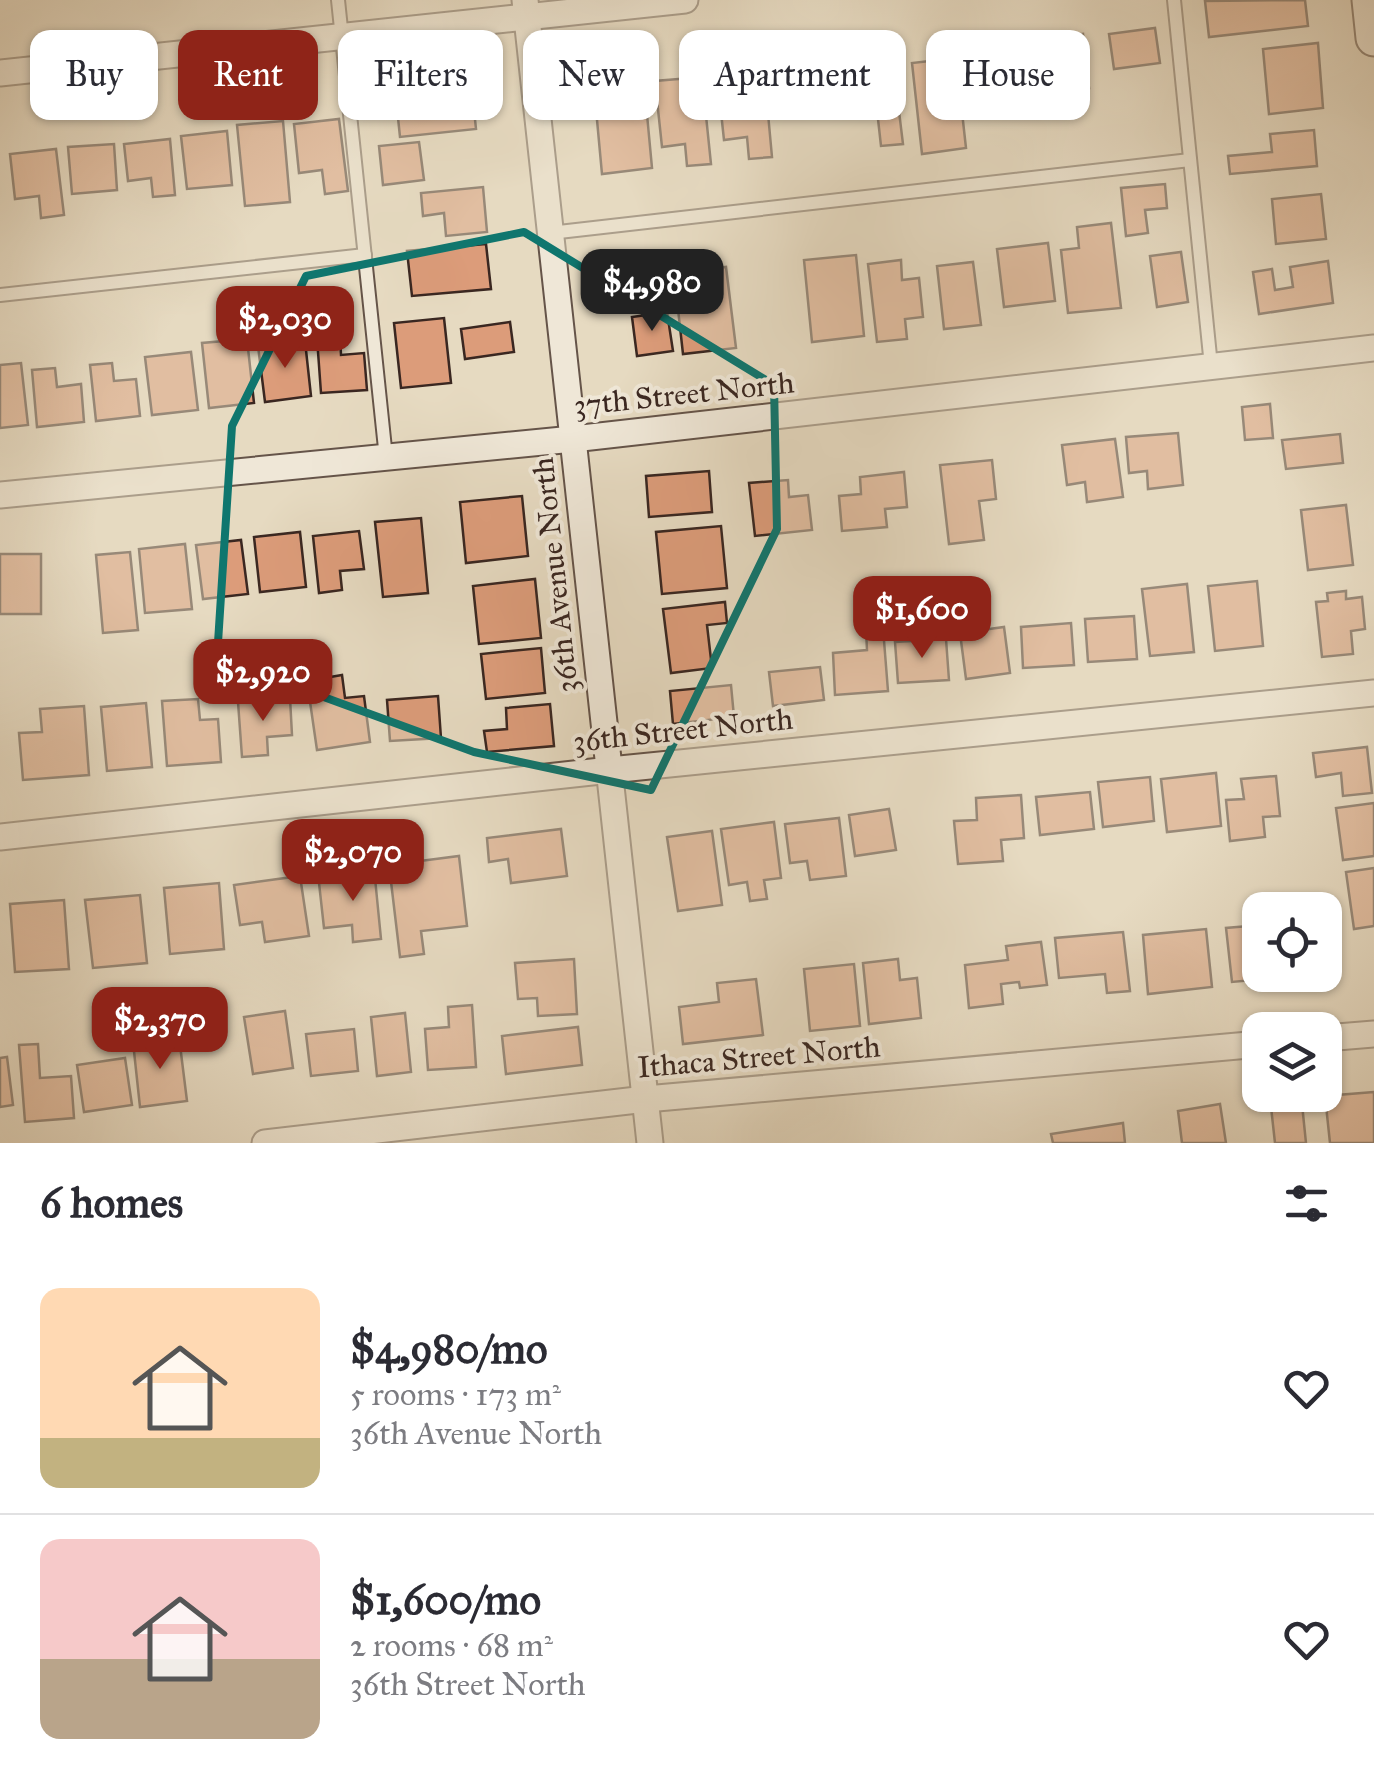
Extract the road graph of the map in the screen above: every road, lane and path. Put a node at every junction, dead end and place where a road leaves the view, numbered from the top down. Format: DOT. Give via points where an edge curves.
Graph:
graph roads {
  1 [pos="338,0"];
  2 [pos="685,0"];
  3 [pos="1174,0"];
  4 [pos="1370,0"];
  5 [pos="526,9"];
  6 [pos="341,30"];
  7 [pos="388,30"];
  8 [pos="338,37"];
  9 [pos="1374,38"];
  10 [pos="0,73"];
  11 [pos="351,120"];
  12 [pos="1190,160"];
  13 [pos="550,233"];
  14 [pos="365,255"];
  15 [pos="0,295"];
  16 [pos="1374,348"];
  17 [pos="1212,366"];
  18 [pos="573,439"];
  19 [pos="386,458"];
  20 [pos="0,496"];
  21 [pos="1374,692"];
  22 [pos="610,770"];
  23 [pos="0,838"];
  24 [pos="1374,1034"];
  25 [pos="1342,1037"];
  26 [pos="1242,1046"];
  27 [pos="646,1099"];
  28 [pos="265,1143"];
  29 [pos="650,1143"];
  1 -- 6 [label="lane"];
  2 -- 5 [label="street"];
  3 -- 12 [label="lane"];
  4 -- 9 [label="main road"];
  5 -- 7 [label="street"];
  5 -- 13 [label="street, 36th Avenue North"];
  8 -- 10 [label="street"];
  11 -- 14 [label="lane"];
  12 -- 13 [label="lane"];
  12 -- 17 [label="lane"];
  13 -- 18 [label="street, 36th Avenue North"];
  14 -- 15 [label="lane"];
  14 -- 19 [label="lane"];
  16 -- 17 [label="street, 37th Street North"];
  17 -- 18 [label="street, 37th Street North"];
  18 -- 19 [label="street, 37th Street North"];
  18 -- 22 [label="street, 36th Avenue North"];
  19 -- 20 [label="street, 37th Street North"];
  21 -- 22 [label="street, 36th Street North"];
  22 -- 23 [label="street, 36th Street North"];
  22 -- 27 [label="street, 36th Avenue North"];
  24 -- 25 [label="street"];
  26 -- 27 [label="street, Ithaca Street North"];
  27 -- 28 [label="street, Ithaca Street North"];
  27 -- 29 [label="street, 36th Avenue North"];
}
